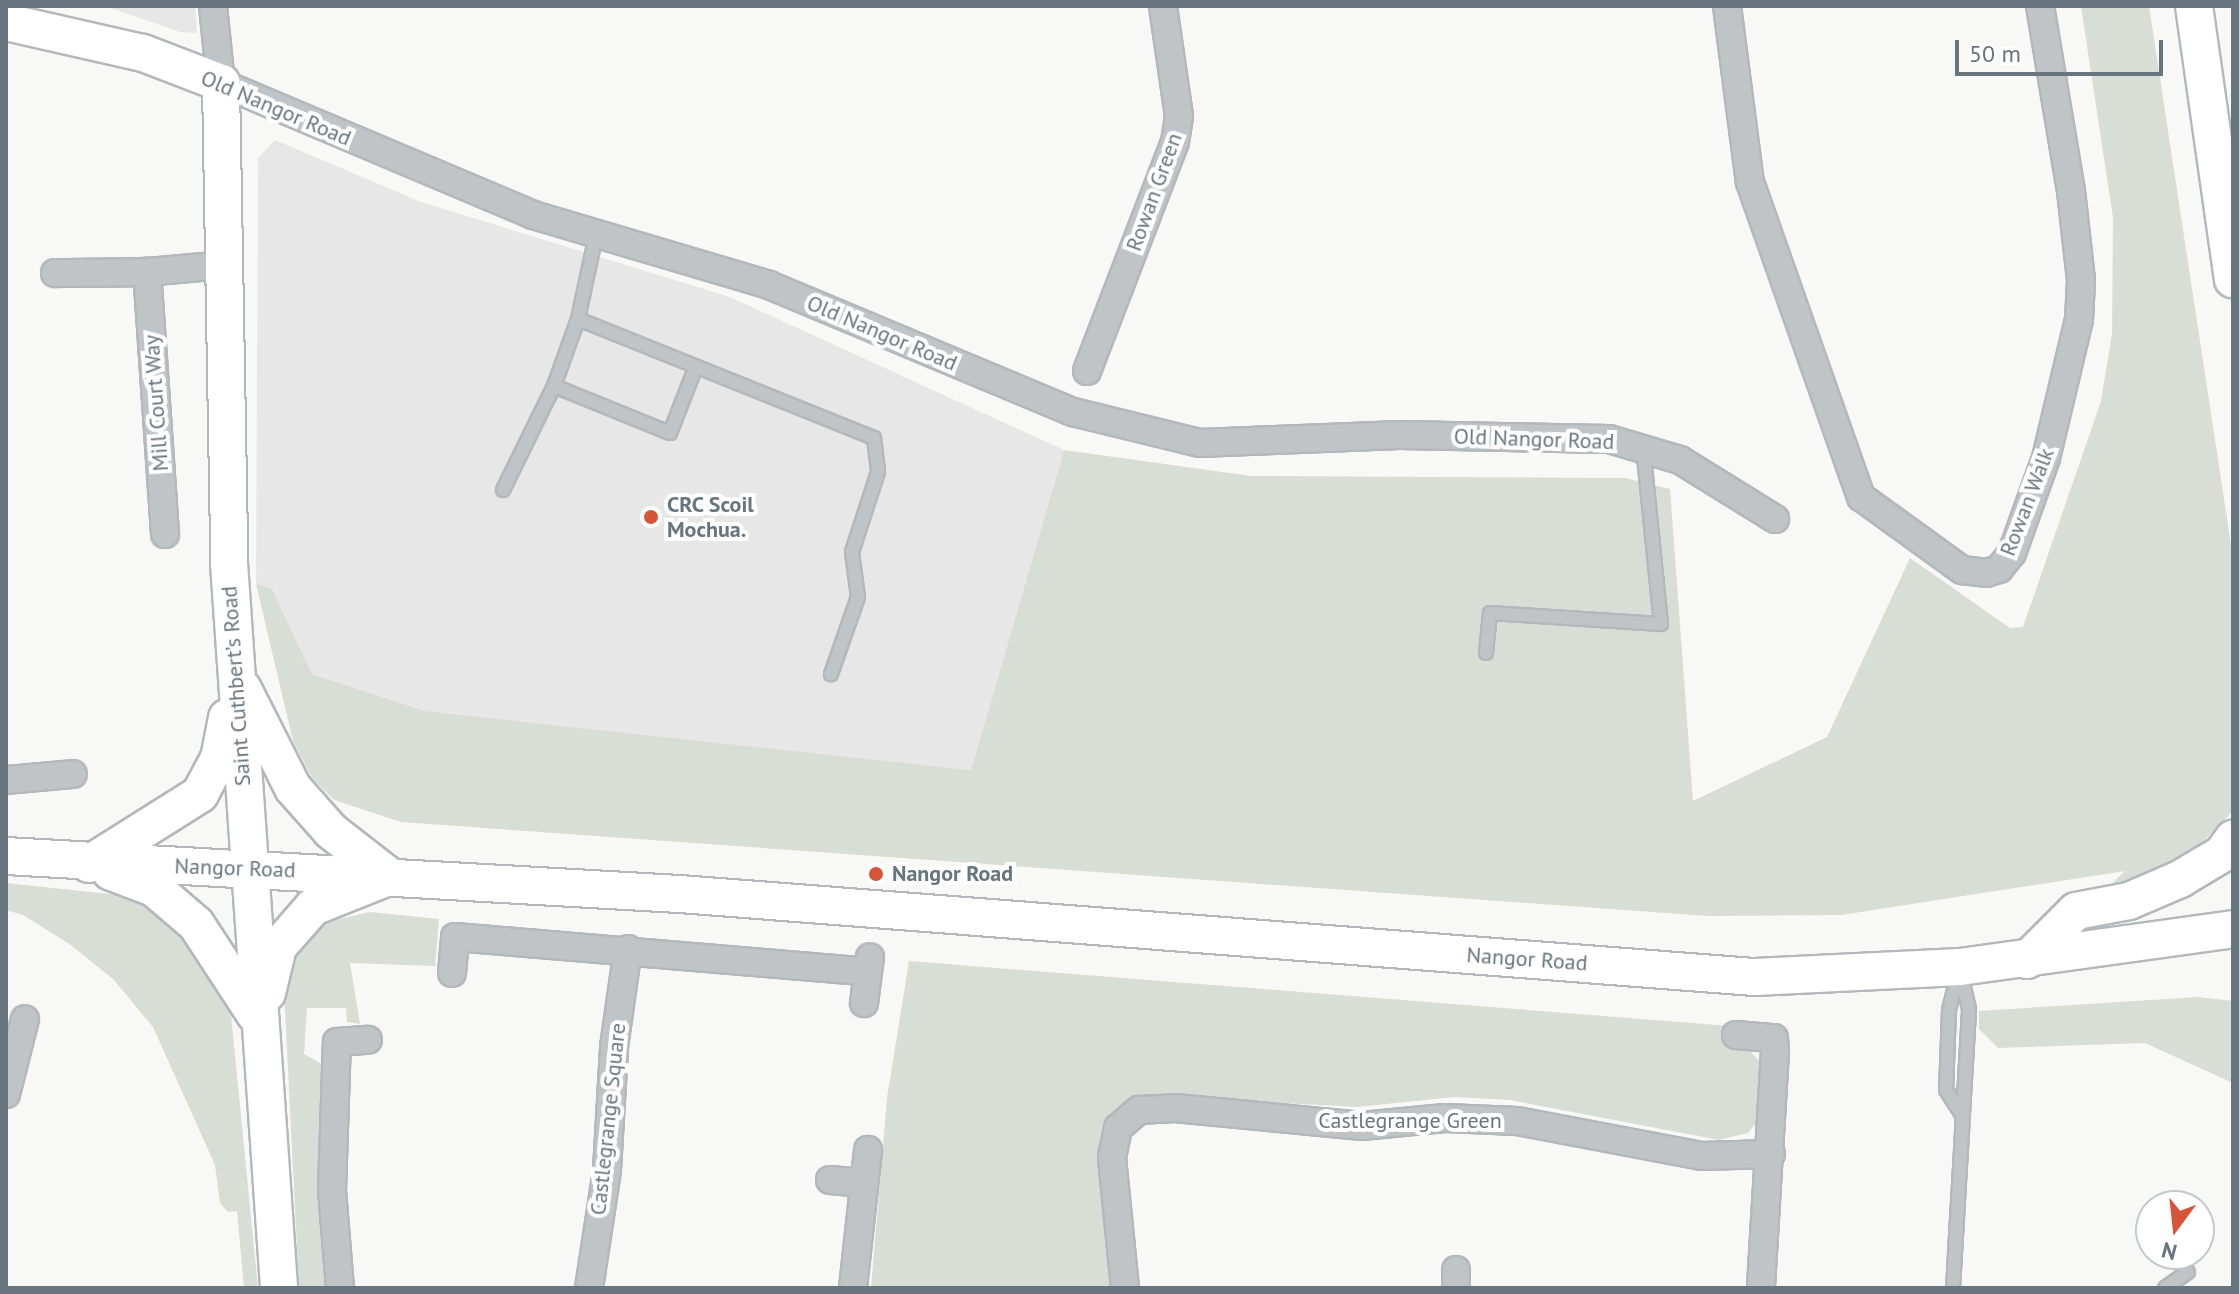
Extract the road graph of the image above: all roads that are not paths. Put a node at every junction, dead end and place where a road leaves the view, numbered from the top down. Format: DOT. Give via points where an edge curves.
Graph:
graph roads {
  1 [pos="213,6"];
  2 [pos="1163,6"];
  3 [pos="1727,6"];
  4 [pos="2040,6"];
  5 [pos="2194,6"];
  6 [pos="6,22"];
  7 [pos="221,83"];
  8 [pos="596,235"];
  9 [pos="224,265"];
  10 [pos="147,272"];
  11 [pos="55,273"];
  12 [pos="2233,279"];
  13 [pos="578,319"];
  14 [pos="695,369"];
  15 [pos="1087,371"];
  16 [pos="554,386"];
  17 [pos="1643,448"];
  18 [pos="503,490"];
  19 [pos="1775,519"];
  20 [pos="165,534"];
  21 [pos="1486,653"];
  22 [pos="235,673"];
  23 [pos="831,674"];
  24 [pos="73,774"];
  25 [pos="6,780"];
  26 [pos="2233,839"];
  27 [pos="6,856"];
  28 [pos="89,864"];
  29 [pos="248,871"];
  30 [pos="390,877"];
  31 [pos="2233,929"];
  32 [pos="628,949"];
  33 [pos="2027,960"];
  34 [pos="1960,967"];
  35 [pos="452,973"];
  36 [pos="864,1003"];
  37 [pos="25,1019"];
  38 [pos="260,1022"];
  39 [pos="1736,1035"];
  40 [pos="368,1040"];
  41 [pos="6,1094"];
  42 [pos="1963,1116"];
  43 [pos="868,1150"];
  44 [pos="1771,1154"];
  45 [pos="830,1180"];
  46 [pos="864,1183"];
  47 [pos="2188,1272"];
  48 [pos="279,1288"];
  49 [pos="340,1288"];
  50 [pos="589,1288"];
  51 [pos="853,1288"];
  52 [pos="1125,1288"];
  53 [pos="1761,1288"];
  54 [pos="1953,1288"];
  55 [pos="2165,1288"];
  1 -- 7 [label="street"];
  2 -- 15 [label="street, Rowan Green" via="1179,116 1175,142"];
  3 -- 4 [label="street, Rowan Walk" via="1750,182 1861,497 1962,570 1986,573 1999,569 2012,553 2046,458 2079,320 2081,280 2071,191"];
  5 -- 12 [label="main road"];
  6 -- 7 [label="main road, Old Nangor Road" via="143,53"];
  7 -- 8 [label="street, Old Nangor Road" via="533,215"];
  7 -- 9 [label="main road, Saint Cuthbert’s Road"];
  8 -- 13 [label="lane"];
  8 -- 17 [label="street, Old Nangor Road" via="769,285 1073,412 1138,431 1200,443 1565,435"];
  9 -- 10 [label="street"];
  9 -- 22 [label="main road, Saint Cuthbert’s Road"];
  10 -- 11 [label="street"];
  10 -- 20 [label="street, Mill Court Way"];
  13 -- 14 [label="lane"];
  13 -- 16 [label="lane"];
  14 -- 16 [label="lane" via="670,433"];
  14 -- 23 [label="lane" via="874,438 878,472 852,552 858,597"];
  16 -- 18 [label="lane"];
  17 -- 19 [label="street, Old Nangor Road" via="1680,460"];
  17 -- 21 [label="lane" via="1661,624 1490,613"];
  22 -- 28 [label="main road" via="219,759 200,794"];
  22 -- 29 [label="main road, Saint Cuthbert’s Road"];
  22 -- 30 [label="main road" via="293,788 331,831"];
  24 -- 25 [label="street"];
  26 -- 33 [label="main road" via="2222,854 2180,879 2129,901 2076,911"];
  27 -- 28 [label="main road, Nangor Road"];
  28 -- 29 [label="main road, Nangor Road"];
  28 -- 38 [label="main road" via="154,888 196,924"];
  29 -- 30 [label="main road, Nangor Road"];
  29 -- 38 [label="main road, Saint Cuthbert’s Road"];
  30 -- 34 [label="main road, Nangor Road" via="680,894 1755,977"];
  30 -- 38 [label="main road" via="313,907 278,947"];
  31 -- 33 [label="main road, Nangor Road"];
  32 -- 35 [label="street" via="455,937"];
  32 -- 36 [label="street" via="869,964"];
  32 -- 50 [label="street, Castlegrange Square" via="614,1047 607,1170"];
  33 -- 34 [label="main road, Nangor Road"];
  34 -- 42 [label="lane" via="1969,1009"];
  34 -- 42 [label="lane" via="1949,1010 1946,1090"];
  37 -- 41 [label="street"];
  38 -- 48 [label="main road, Saint Cuthbert’s Road"];
  39 -- 44 [label="street" via="1774,1038"];
  40 -- 49 [label="street" via="337,1042 332,1190"];
  42 -- 54 [label="lane"];
  43 -- 46 [label="street"];
  44 -- 52 [label="street, Castlegrange Green" via="1702,1156 1517,1121 1445,1118 1362,1126 1175,1108 1139,1110 1118,1128 1112,1157"];
  44 -- 53 [label="street"];
  45 -- 46 [label="street"];
  46 -- 51 [label="street"];
  47 -- 55 [label="lane"];
}
